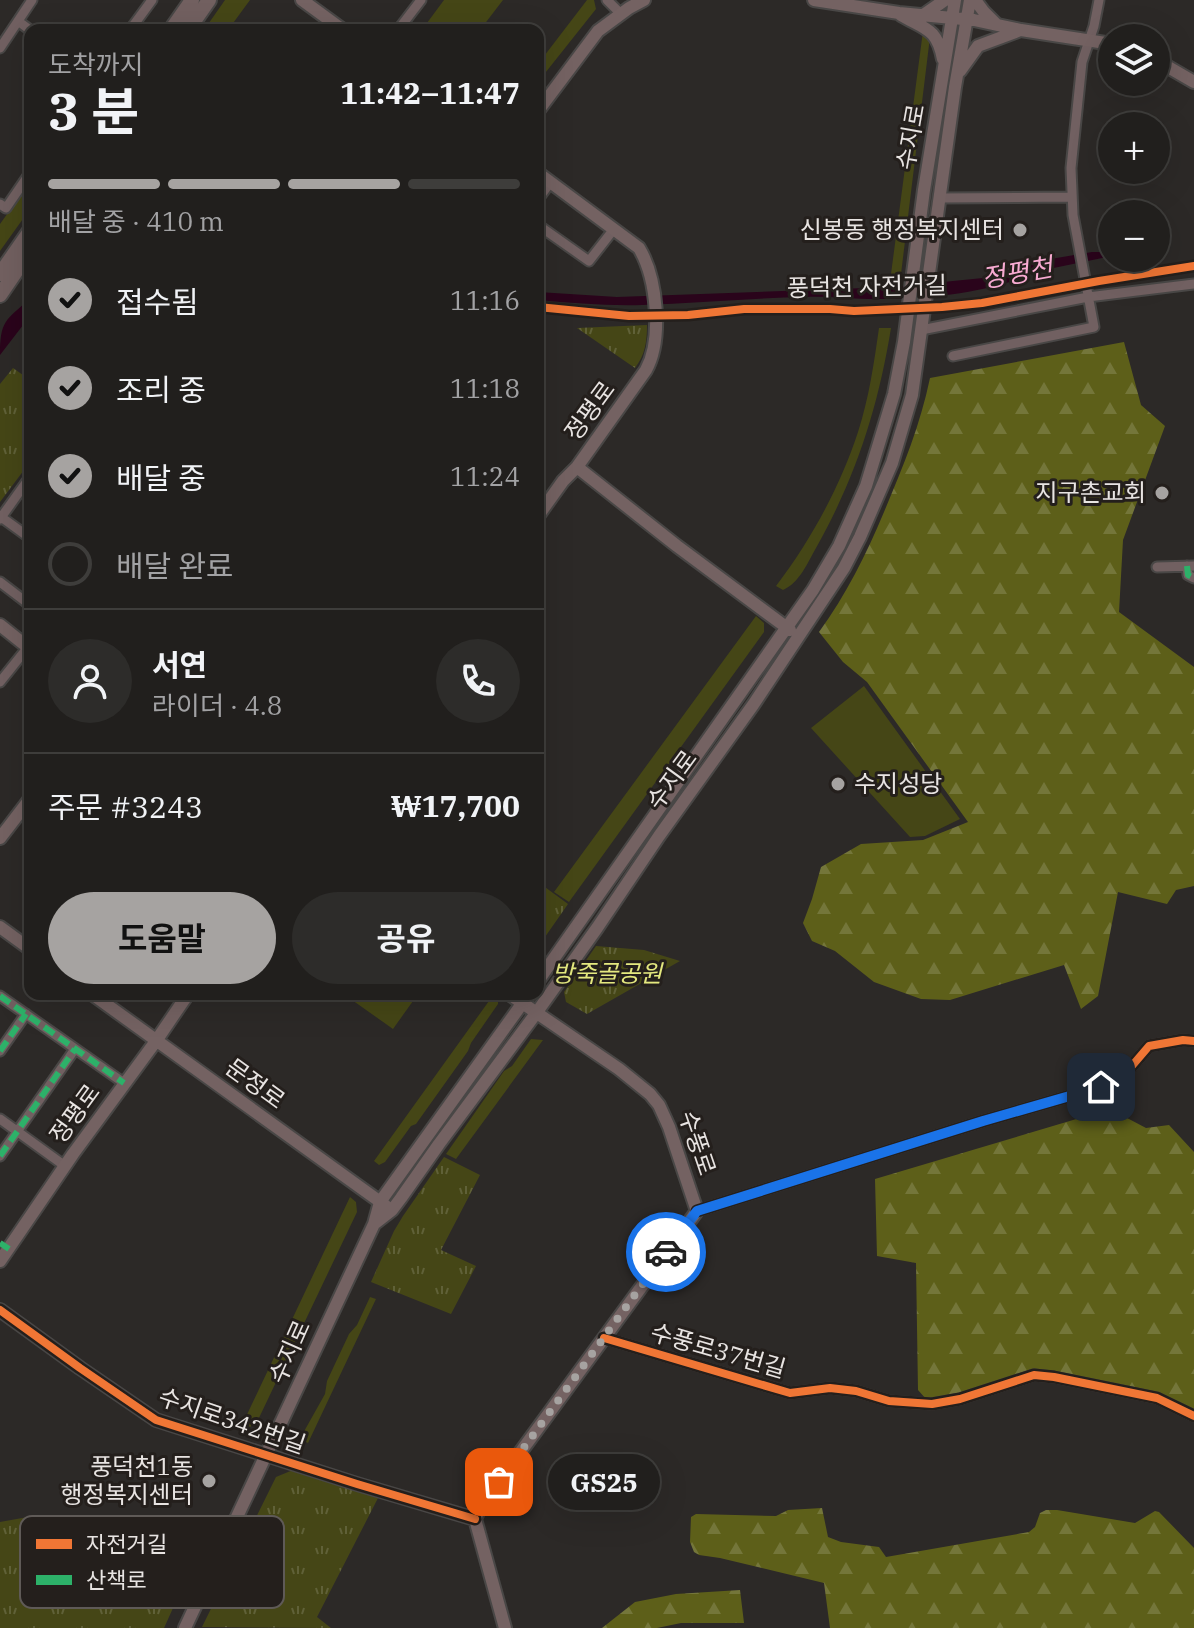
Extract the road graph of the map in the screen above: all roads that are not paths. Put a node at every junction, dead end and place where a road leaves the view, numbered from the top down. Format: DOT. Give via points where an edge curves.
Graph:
graph roads {
  1 [pos="152,0"];
  2 [pos="192,0"];
  3 [pos="209,0"];
  4 [pos="302,0"];
  5 [pos="421,0"];
  6 [pos="607,0"];
  7 [pos="644,0"];
  8 [pos="814,0"];
  9 [pos="945,0"];
  10 [pos="955,0"];
  11 [pos="972,0"];
  12 [pos="1099,0"];
  13 [pos="31,1"];
  14 [pos="899,13"];
  15 [pos="621,14"];
  16 [pos="922,16"];
  17 [pos="953,18"];
  18 [pos="967,20"];
  19 [pos="18,21"];
  20 [pos="134,24"];
  21 [pos="175,24"];
  22 [pos="192,24"];
  23 [pos="335,24"];
  24 [pos="403,24"];
  25 [pos="997,25"];
  26 [pos="24,26"];
  27 [pos="1021,30"];
  28 [pos="1089,40"];
  29 [pos="1098,42"];
  30 [pos="0,48"];
  31 [pos="1170,68"];
  32 [pos="945,69"];
  33 [pos="956,77"];
  34 [pos="1194,82"];
  35 [pos="544,103"];
  36 [pos="544,178"];
  37 [pos="24,182"];
  38 [pos="550,183"];
  39 [pos="544,191"];
  40 [pos="1071,197"];
  41 [pos="939,198"];
  42 [pos="0,204"];
  43 [pos="544,229"];
  44 [pos="614,229"];
  45 [pos="24,240"];
  46 [pos="24,260"];
  47 [pos="0,274"];
  48 [pos="1194,284"];
  49 [pos="1087,292"];
  50 [pos="0,295"];
  51 [pos="921,325"];
  52 [pos="953,356"];
  53 [pos="577,467"];
  54 [pos="24,485"];
  55 [pos="544,508"];
  56 [pos="1,518"];
  57 [pos="24,534"];
  58 [pos="1191,566"];
  59 [pos="1157,567"];
  60 [pos="1194,578"];
  61 [pos="0,582"];
  62 [pos="24,600"];
  63 [pos="0,625"];
  64 [pos="786,627"];
  65 [pos="799,636"];
  66 [pos="24,644"];
  67 [pos="24,654"];
  68 [pos="0,682"];
  69 [pos="24,810"];
  70 [pos="0,838"];
  71 [pos="0,927"];
  72 [pos="24,945"];
  73 [pos="544,973"];
  74 [pos="0,996"];
  75 [pos="100,1000"];
  76 [pos="184,1000"];
  77 [pos="525,1000"];
  78 [pos="528,1000"];
  79 [pos="537,1012"];
  80 [pos="26,1014"];
  81 [pos="156,1041"];
  82 [pos="1194,1041"];
  83 [pos="75,1049"];
  84 [pos="0,1051"];
  85 [pos="124,1083"];
  86 [pos="0,1119"];
  87 [pos="17,1131"];
  88 [pos="0,1156"];
  89 [pos="65,1166"];
  90 [pos="380,1202"];
  91 [pos="392,1210"];
  92 [pos="697,1211"];
  93 [pos="374,1224"];
  94 [pos="5,1246"];
  95 [pos="0,1261"];
  96 [pos="0,1310"];
  97 [pos="604,1338"];
  98 [pos="1194,1416"];
  99 [pos="267,1455"];
  100 [pos="238,1516"];
  101 [pos="475,1519"];
  102 [pos="194,1608"];
  103 [pos="185,1628"];
  104 [pos="505,1628"];
  1 -- 20 [label="street"];
  2 -- 21 [label="main road"];
  3 -- 22 [label="main road"];
  4 -- 23 [label="main road"];
  5 -- 24 [label="street"];
  6 -- 15 [label="street"];
  7 -- 15 [label="main road"];
  8 -- 14 [label="main road"];
  9 -- 16 [label="main road"];
  10 -- 17 [label="main road, 수지로"];
  11 -- 18 [label="main road, 수지로"];
  11 -- 25 [label="main road"];
  12 -- 28 [label="street"];
  13 -- 19 [label="street"];
  14 -- 16 [label="main road"];
  14 -- 32 [label="main road" via="935,35"];
  15 -- 35 [label="main road" via="598,31"];
  16 -- 17 [label="main road"];
  17 -- 18 [label="main road"];
  17 -- 32 [label="main road, 수지로"];
  18 -- 25 [label="main road"];
  18 -- 33 [label="main road, 수지로"];
  19 -- 26 [label="street"];
  19 -- 30 [label="street"];
  25 -- 27 [label="main road"];
  27 -- 28 [label="main road"];
  27 -- 33 [label="main road" via="978,46"];
  28 -- 29 [label="main road"];
  28 -- 40 [label="street" via="1076,114"];
  31 -- 34 [label="main road"];
  32 -- 64 [label="main road, 수지로" via="894,394 866,486 839,546"];
  33 -- 41 [label="main road, 수지로"];
  36 -- 38 [label="main road"];
  37 -- 42 [label="street" via="6,208"];
  38 -- 39 [label="street"];
  38 -- 44 [label="main road"];
  40 -- 41 [label="street"];
  40 -- 49 [label="street"];
  41 -- 51 [label="main road, 수지로"];
  43 -- 44 [label="street" via="589,261"];
  44 -- 53 [label="main road, 정평로" via="639,248 648,266 654,346 649,364"];
  45 -- 47 [label="main road"];
  46 -- 50 [label="main road"];
  48 -- 49 [label="street"];
  49 -- 51 [label="street"];
  49 -- 52 [label="street" via="1094,327"];
  51 -- 65 [label="main road, 수지로" via="912,395 892,463 844,568"];
  53 -- 55 [label="main road, 정평로"];
  53 -- 64 [label="main road"];
  54 -- 56 [label="street"];
  56 -- 57 [label="street"];
  58 -- 59 [label="street"];
  58 -- 60 [label="street" via="1188,575"];
  61 -- 62 [label="street"];
  63 -- 66 [label="main road"];
  64 -- 65 [label="main road"];
  64 -- 73 [label="main road, 수지로"];
  65 -- 79 [label="main road, 수지로"];
  67 -- 68 [label="street"];
  69 -- 70 [label="main road"];
  71 -- 72 [label="main road"];
  74 -- 80 [label="street"];
  75 -- 81 [label="main road, 문정로"];
  76 -- 81 [label="main road, 정평로"];
  77 -- 90 [label="main road, 수지로"];
  78 -- 79 [label="main road, 수풍로"];
  79 -- 91 [label="main road, 수지로"];
  79 -- 92 [label="main road, 수풍로" via="643,1087 659,1105"];
  80 -- 83 [label="street"];
  80 -- 84 [label="street"];
  81 -- 85 [label="main road, 정평로"];
  81 -- 90 [label="main road, 문정로"];
  82 -- 92 [label="street" via="1149,1046 1119,1081"];
  83 -- 85 [label="street"];
  83 -- 87 [label="street"];
  85 -- 89 [label="main road, 정평로"];
  86 -- 87 [label="street"];
  87 -- 88 [label="street"];
  87 -- 89 [label="street"];
  89 -- 94 [label="main road, 정평로"];
  90 -- 91 [label="main road, 문정로"];
  90 -- 93 [label="main road, 수지로"];
  91 -- 93 [label="main road, 수지로"];
  92 -- 97 [label="main road, 수풍로"];
  93 -- 99 [label="main road, 수지로"];
  94 -- 95 [label="main road, 정평로"];
  96 -- 99 [label="main road, 수지로342번길" via="149,1416"];
  97 -- 98 [label="street, 수풍로37번길" via="790,1393 830,1388 932,1404 1034,1375 1157,1398"];
  97 -- 101 [label="main road, 수풍로"];
  99 -- 100 [label="main road, 수지로"];
  99 -- 101 [label="main road, 수지로342번길"];
  101 -- 104 [label="main road"];
  102 -- 103 [label="main road, 수지로"];
}
